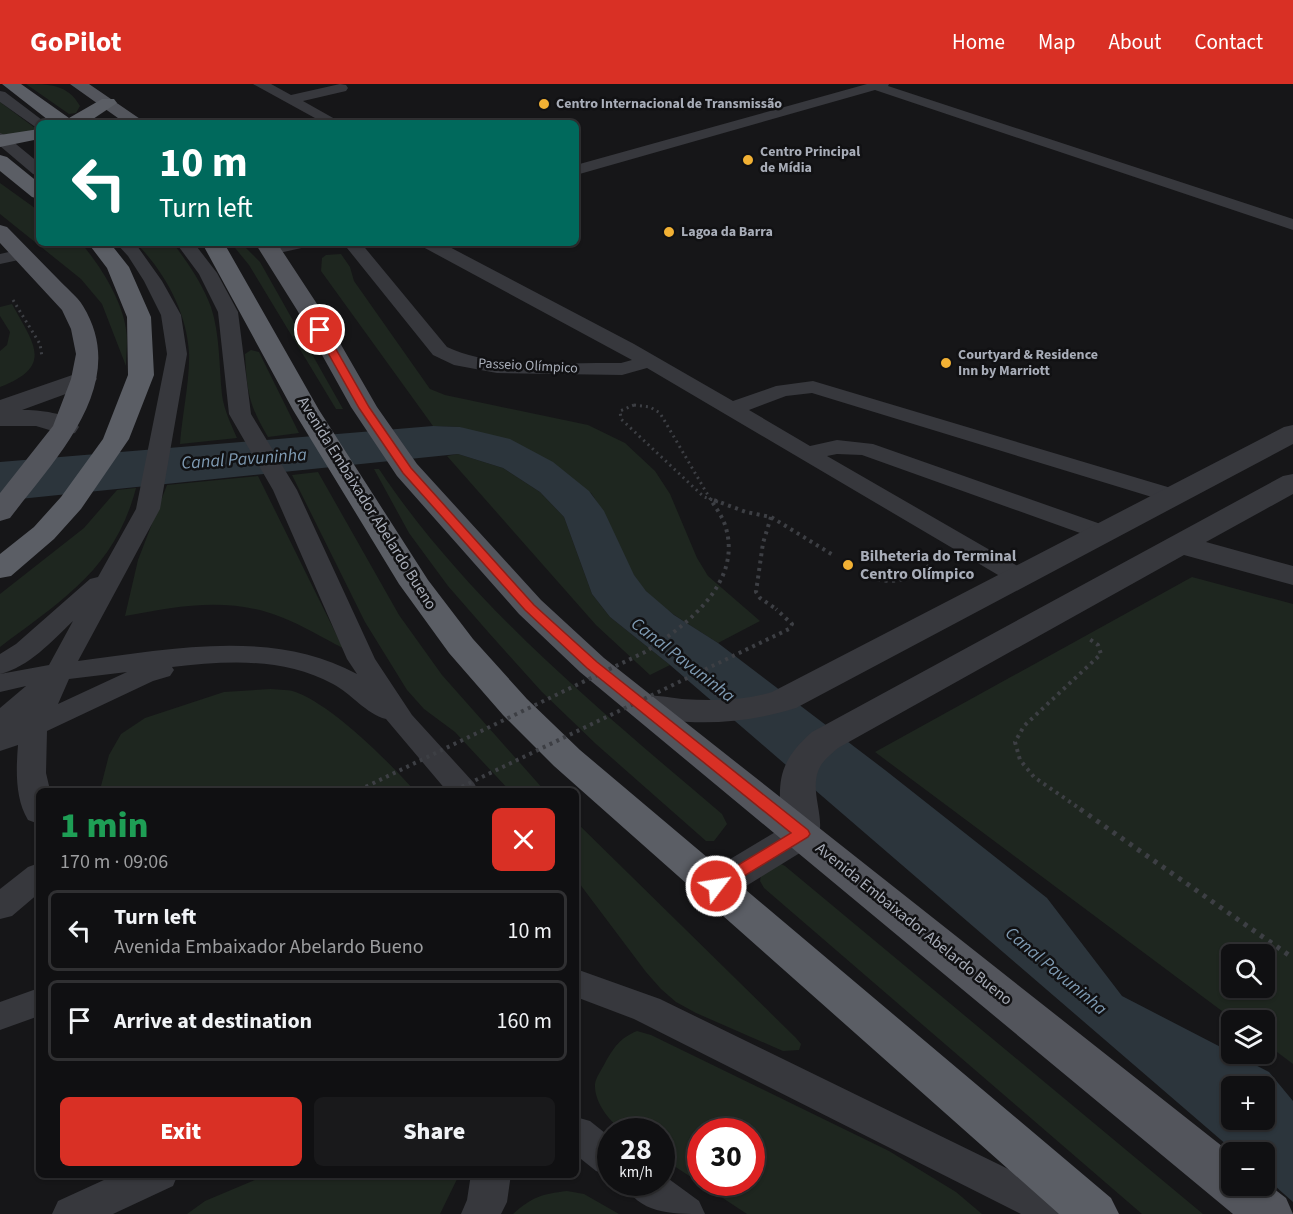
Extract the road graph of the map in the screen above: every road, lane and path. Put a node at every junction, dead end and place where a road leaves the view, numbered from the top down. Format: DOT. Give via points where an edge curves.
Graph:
graph roads {
  1 [pos="10,84"];
  2 [pos="78,84"];
  3 [pos="260,84"];
  4 [pos="879,85"];
  5 [pos="341,88"];
  6 [pos="0,94"];
  7 [pos="290,99"];
  8 [pos="108,104"];
  9 [pos="60,120"];
  10 [pos="79,120"];
  11 [pos="132,120"];
  12 [pos="329,120"];
  13 [pos="36,121"];
  14 [pos="36,134"];
  15 [pos="1,140"];
  16 [pos="35,164"];
  17 [pos="3,167"];
  18 [pos="579,169"];
  19 [pos="36,191"];
  20 [pos="1293,225"];
  21 [pos="6,245"];
  22 [pos="101,246"];
  23 [pos="127,246"];
  24 [pos="187,246"];
  25 [pos="215,246"];
  26 [pos="268,246"];
  27 [pos="354,246"];
  28 [pos="435,246"];
  29 [pos="7,292"];
  30 [pos="649,361"];
  31 [pos="39,364"];
  32 [pos="84,379"];
  33 [pos="0,409"];
  34 [pos="732,409"];
  35 [pos="0,418"];
  36 [pos="1293,433"];
  37 [pos="60,436"];
  38 [pos="807,453"];
  39 [pos="1293,482"];
  40 [pos="1173,496"];
  41 [pos="711,501"];
  42 [pos="711,501"];
  43 [pos="711,501"];
  44 [pos="711,501"];
  45 [pos="3,510"];
  46 [pos="771,517"];
  47 [pos="1103,533"];
  48 [pos="1180,544"];
  49 [pos="833,555"];
  50 [pos="937,562"];
  51 [pos="118,567"];
  52 [pos="0,569"];
  53 [pos="863,574"];
  54 [pos="1293,576"];
  55 [pos="1019,577"];
  56 [pos="1086,636"];
  57 [pos="225,654"];
  58 [pos="0,666"];
  59 [pos="59,671"];
  60 [pos="0,683"];
  61 [pos="642,705"];
  62 [pos="402,721"];
  63 [pos="0,724"];
  64 [pos="33,728"];
  65 [pos="0,742"];
  66 [pos="363,788"];
  67 [pos="459,788"];
  68 [pos="461,788"];
  69 [pos="36,798"];
  70 [pos="802,834"];
  71 [pos="36,877"];
  72 [pos="716,886"];
  73 [pos="0,907"];
  74 [pos="1293,958"];
  75 [pos="579,984"];
  76 [pos="36,1003"];
  77 [pos="0,1016"];
  78 [pos="579,1135"];
  79 [pos="597,1149"];
  80 [pos="1221,1174"];
  81 [pos="150,1178"];
  82 [pos="490,1178"];
  83 [pos="661,1196"];
  84 [pos="1247,1196"];
  85 [pos="72,1214"];
  86 [pos="481,1214"];
  87 [pos="685,1214"];
  88 [pos="1060,1214"];
  89 [pos="1094,1214"];
  90 [pos="1269,1214"];
  1 -- 9 [label="highway"];
  2 -- 8 [label="main road"];
  3 -- 7 [label="lane"];
  4 -- 18 [label="lane"];
  4 -- 20 [label="lane"];
  5 -- 7 [label="lane"];
  6 -- 13 [label="lane"];
  7 -- 12 [label="lane"];
  8 -- 10 [label="highway"];
  8 -- 11 [label="main road"];
  14 -- 15 [label="highway"];
  15 -- 16 [label="lane"];
  16 -- 17 [label="highway"];
  17 -- 19 [label="highway"];
  21 -- 32 [label="main road" via="72,307 88,354"];
  22 -- 52 [label="highway" via="118,267 139,317 141,375 116,439 71,503 44,533"];
  23 -- 51 [label="lane" via="171,315 177,354 148,509"];
  24 -- 62 [label="lane" via="208,273 228,312 240,414 285,490 361,659"];
  25 -- 72 [label="highway, Avenida Embaixador Abelardo Bueno" via="349,480 415,584 461,646 567,758"];
  26 -- 61 [label="main road, Avenida Embaixador Abelardo Bueno" via="364,408 407,470 530,607"];
  27 -- 30 [label="lane, Passeio Olímpico" via="449,357 497,367 622,369"];
  28 -- 30 [label="lane"];
  29 -- 31 [label="path" via="40,344 43,358"];
  30 -- 34 [label="lane"];
  32 -- 33 [label="street"];
  32 -- 37 [label="main road"];
  34 -- 38 [label="lane"];
  34 -- 40 [label="lane" via="783,390 813,387"];
  35 -- 37 [label="street" via="38,418"];
  36 -- 40 [label="street"];
  37 -- 45 [label="main road"];
  38 -- 47 [label="lane" via="837,447 865,449"];
  38 -- 55 [label="lane"];
  39 -- 48 [label="street"];
  40 -- 47 [label="street"];
  41 -- 46 [label="path, bridge"];
  42 -- 43 [label="path, bridge" via="687,483 621,419 620,411 642,405 660,413"];
  44 -- 66 [label="path, bridge" via="725,524 726,570 707,601 675,633 645,652"];
  46 -- 49 [label="path"];
  46 -- 67 [label="path, bridge" via="756,592 791,620 789,629"];
  47 -- 55 [label="street"];
  48 -- 54 [label="street"];
  48 -- 70 [label="street" via="819,744 803,760 797,778"];
  50 -- 53 [label="path" via="891,584"];
  51 -- 58 [label="lane" via="26,650"];
  51 -- 59 [label="lane"];
  55 -- 61 [label="street" via="768,706 715,712"];
  56 -- 74 [label="path" via="1098,645 1101,654 1024,726 1015,742 1020,760 1034,777"];
  57 -- 59 [label="lane"];
  57 -- 62 [label="lane" via="268,655 342,677"];
  57 -- 64 [label="lane" via="143,675"];
  59 -- 60 [label="lane"];
  59 -- 63 [label="lane"];
  59 -- 64 [label="lane"];
  61 -- 70 [label="main road, Avenida Embaixador Abelardo Bueno"];
  62 -- 68 [label="lane"];
  64 -- 65 [label="lane"];
  64 -- 69 [label="lane" via="31,773"];
  70 -- 72 [label="street"];
  70 -- 80 [label="main road, Avenida Embaixador Abelardo Bueno"];
  71 -- 73 [label="lane"];
  72 -- 89 [label="highway, Avenida Embaixador Abelardo Bueno"];
  75 -- 88 [label="lane" via="647,1009"];
  76 -- 77 [label="lane"];
  78 -- 79 [label="lane"];
  81 -- 85 [label="lane"];
  82 -- 86 [label="lane"];
  83 -- 87 [label="lane"];
  84 -- 90 [label="main road, Avenida Embaixador Abelardo Bueno"];
}
